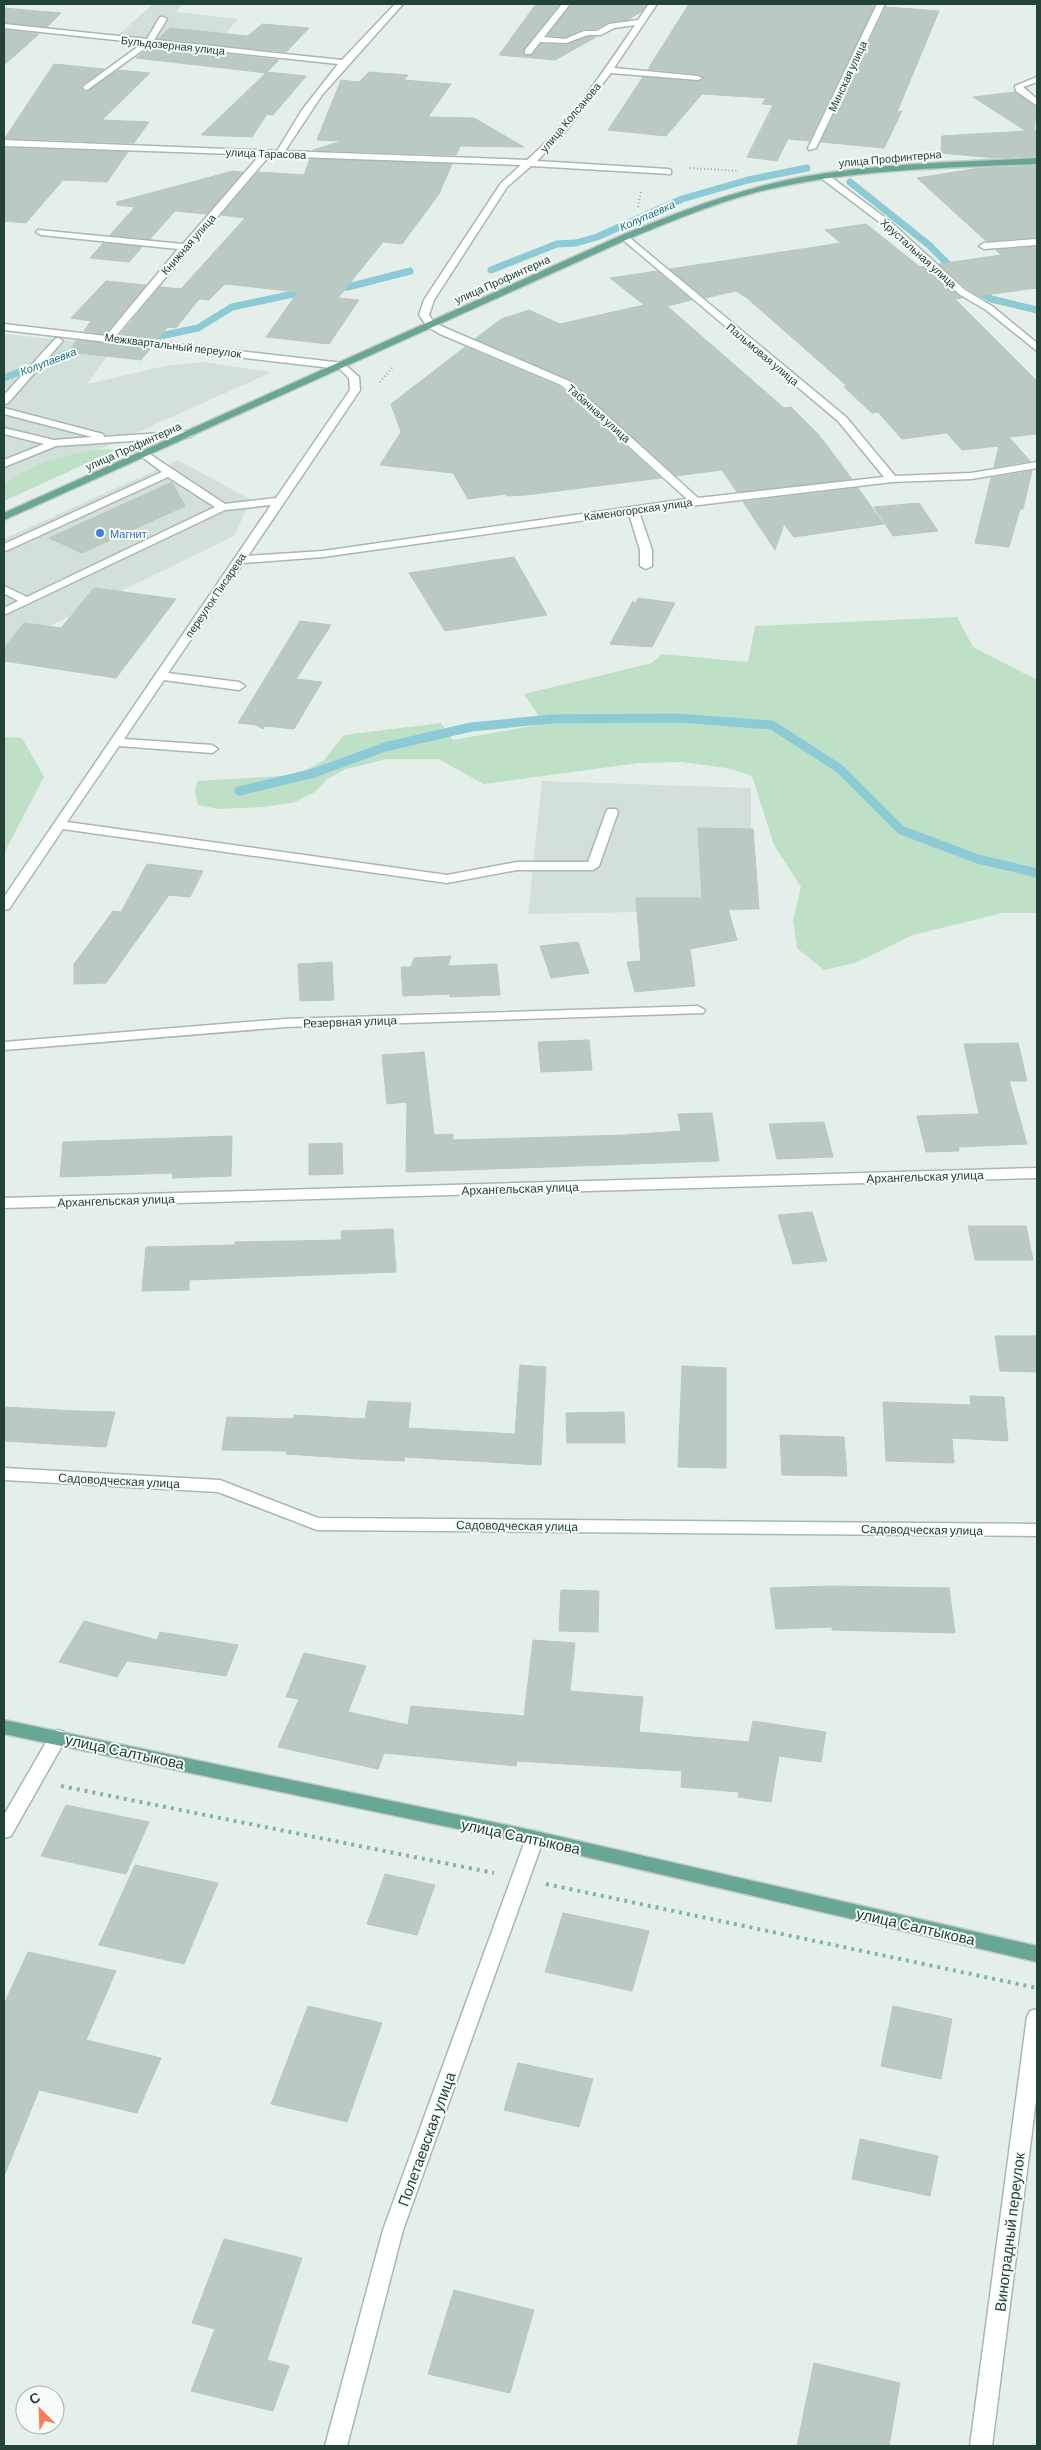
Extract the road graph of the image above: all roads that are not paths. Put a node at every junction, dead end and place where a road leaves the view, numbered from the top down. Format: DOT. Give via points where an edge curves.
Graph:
graph roads {
  1 [pos="399,4"];
  2 [pos="566,4"];
  3 [pos="654,4"];
  4 [pos="881,4"];
  5 [pos="163,18"];
  6 [pos="642,22"];
  7 [pos="5,27"];
  8 [pos="598,33"];
  9 [pos="538,39"];
  10 [pos="148,43"];
  11 [pos="618,43"];
  12 [pos="528,52"];
  13 [pos="342,62"];
  14 [pos="608,70"];
  15 [pos="698,78"];
  16 [pos="1037,79"];
  17 [pos="87,88"];
  18 [pos="1036,102"];
  19 [pos="4,143"];
  20 [pos="812,148"];
  21 [pos="267,153"];
  22 [pos="280,153"];
  23 [pos="1037,161"];
  24 [pos="528,163"];
  25 [pos="668,172"];
  26 [pos="824,176"];
  27 [pos="41,232"];
  28 [pos="625,238"];
  29 [pos="1037,242"];
  30 [pos="984,246"];
  31 [pos="185,247"];
  32 [pos="431,325"];
  33 [pos="4,326"];
  34 [pos="110,337"];
  35 [pos="58,341"];
  36 [pos="1037,348"];
  37 [pos="343,366"];
  38 [pos="4,401"];
  39 [pos="4,411"];
  40 [pos="4,431"];
  41 [pos="190,434"];
  42 [pos="112,439"];
  43 [pos="54,443"];
  44 [pos="144,454"];
  45 [pos="4,464"];
  46 [pos="1037,465"];
  47 [pos="169,473"];
  48 [pos="892,479"];
  49 [pos="280,501"];
  50 [pos="696,501"];
  51 [pos="223,507"];
  52 [pos="632,510"];
  53 [pos="4,517"];
  54 [pos="4,548"];
  55 [pos="239,560"];
  56 [pos="646,566"];
  57 [pos="4,589"];
  58 [pos="27,601"];
  59 [pos="4,612"];
  60 [pos="160,676"];
  61 [pos="239,686"];
  62 [pos="115,742"];
  63 [pos="212,749"];
  64 [pos="612,812"];
  65 [pos="59,825"];
  66 [pos="4,906"];
  67 [pos="698,1010"];
  68 [pos="4,1046"];
  69 [pos="1037,1172"];
  70 [pos="4,1203"];
  71 [pos="4,1474"];
  72 [pos="1037,1530"];
  73 [pos="4,1727"];
  74 [pos="58,1737"];
  75 [pos="4,1831"];
  76 [pos="535,1838"];
  77 [pos="1037,1954"];
  78 [pos="1037,2018"];
  79 [pos="336,2446"];
  80 [pos="981,2446"];
  1 -- 13 [label="street"];
  2 -- 9 [label="street"];
  3 -- 6 [label="street, улица Колсанова"];
  4 -- 20 [label="street, Минская улица"];
  5 -- 10 [label="street"];
  6 -- 8 [label="street" via="612,26"];
  6 -- 11 [label="street, улица Колсанова"];
  7 -- 10 [label="street, Бульдозерная улица"];
  8 -- 9 [label="street" via="587,33 566,41"];
  8 -- 11 [label="street"];
  9 -- 12 [label="street"];
  10 -- 13 [label="street, Бульдозерная улица"];
  10 -- 17 [label="street"];
  11 -- 14 [label="street, улица Колсанова"];
  13 -- 22 [label="street" via="296,123"];
  14 -- 15 [label="street"];
  14 -- 24 [label="street, улица Колсанова" via="561,131"];
  16 -- 18 [label="street" via="1019,86 1019,90"];
  19 -- 21 [label="street, улица Тарасова"];
  21 -- 22 [label="street, улица Тарасова"];
  21 -- 31 [label="street, Книжная улица"];
  22 -- 24 [label="street, улица Тарасова"];
  23 -- 26 [label="main road, улица Профинтерна"];
  24 -- 25 [label="street, улица Тарасова"];
  24 -- 32 [label="street, улица Колсанова" via="504,186 429,300 424,315"];
  26 -- 28 [label="main road, улица Профинтерна" via="723,199"];
  26 -- 36 [label="street, Хрустальная улица" via="889,225 962,292 989,308"];
  27 -- 31 [label="street"];
  28 -- 32 [label="main road, улица Профинтерна"];
  28 -- 48 [label="street, Пальмовая улица" via="842,419"];
  29 -- 30 [label="street"];
  31 -- 34 [label="street, Книжная улица"];
  32 -- 37 [label="main road, улица Профинтерна"];
  32 -- 50 [label="street, Табачная улица" via="565,383"];
  33 -- 34 [label="street, Межквартальный переулок"];
  34 -- 37 [label="street, Межквартальный переулок"];
  35 -- 38 [label="street"];
  37 -- 41 [label="main road, улица Профинтерна"];
  37 -- 49 [label="street, переулок Писарева" via="354,377 355,390"];
  39 -- 42 [label="street"];
  40 -- 43 [label="street"];
  41 -- 42 [label="street"];
  41 -- 44 [label="main road, улица Профинтерна"];
  42 -- 43 [label="street"];
  43 -- 45 [label="street"];
  44 -- 47 [label="street"];
  44 -- 53 [label="main road, улица Профинтерна"];
  46 -- 48 [label="street, Каменогорская улица" via="971,476"];
  47 -- 51 [label="street"];
  47 -- 54 [label="street"];
  48 -- 50 [label="street, Каменогорская улица"];
  49 -- 51 [label="street"];
  49 -- 55 [label="street, переулок Писарева"];
  50 -- 52 [label="street, Каменогорская улица"];
  51 -- 58 [label="street"];
  52 -- 55 [label="street, Каменогорская улица" via="322,554"];
  52 -- 56 [label="street" via="646,550"];
  55 -- 60 [label="street, переулок Писарева"];
  57 -- 58 [label="street"];
  58 -- 59 [label="street"];
  60 -- 61 [label="street"];
  60 -- 62 [label="street, переулок Писарева"];
  62 -- 63 [label="street"];
  62 -- 65 [label="street, переулок Писарева"];
  64 -- 65 [label="street" via="593,866 518,866 447,879"];
  65 -- 66 [label="street, переулок Писарева"];
  67 -- 68 [label="street, Резервная улица" via="285,1023"];
  69 -- 70 [label="street, Архангельская улица"];
  71 -- 72 [label="street, Садоводческая улица" via="220,1486 317,1524"];
  73 -- 74 [label="main road, улица Салтыкова"];
  74 -- 75 [label="street"];
  74 -- 76 [label="main road, улица Салтыкова"];
  76 -- 77 [label="main road, улица Салтыкова"];
  76 -- 79 [label="street, Полетаевская улица" via="393,2230"];
  78 -- 80 [label="street, Виноградный переулок"];
}
